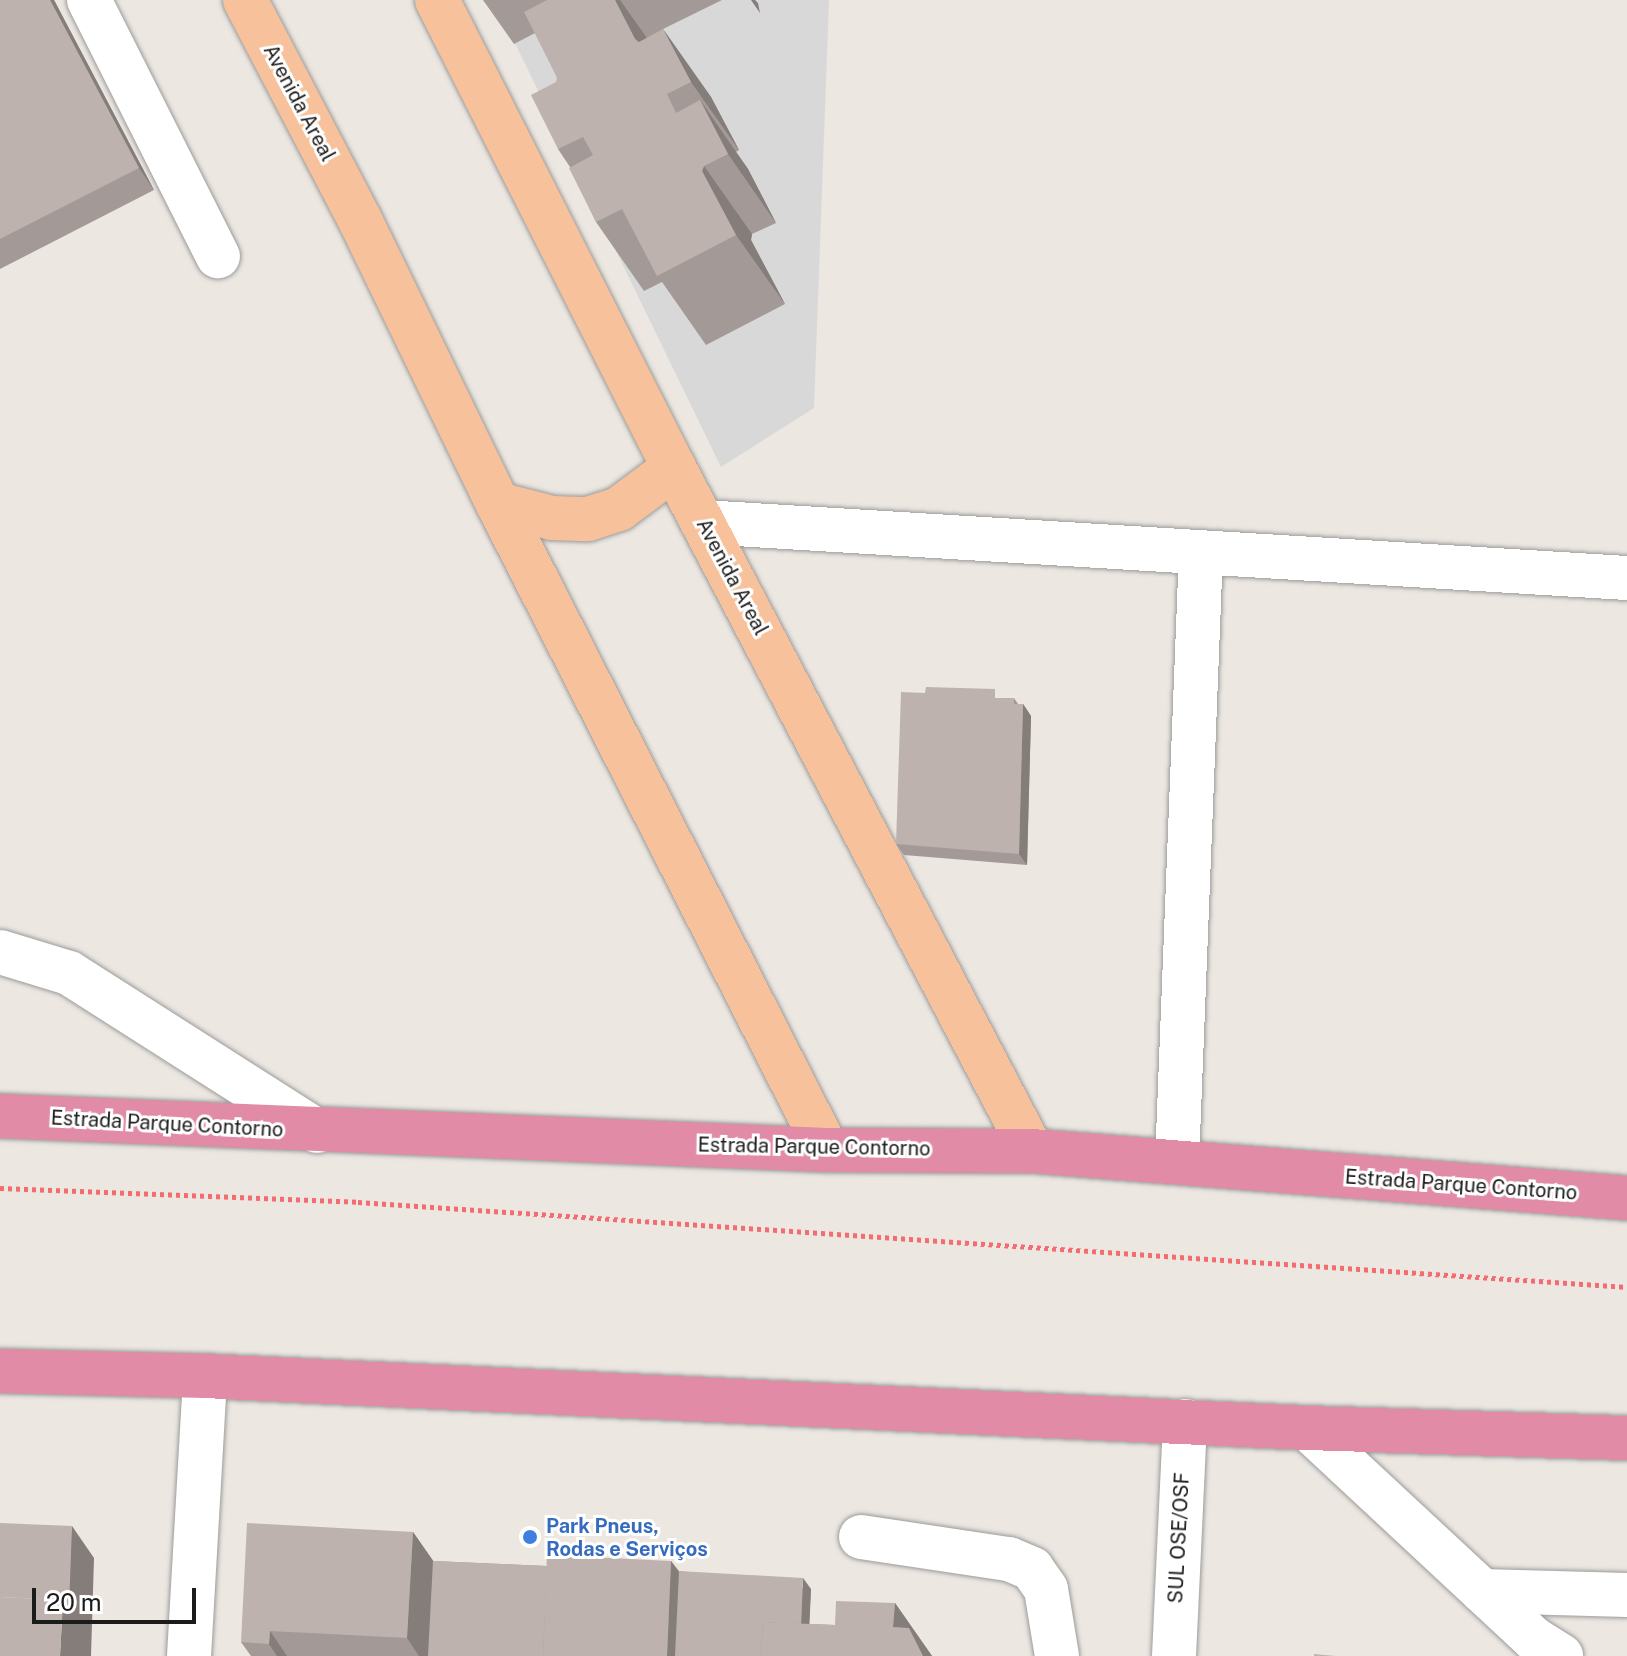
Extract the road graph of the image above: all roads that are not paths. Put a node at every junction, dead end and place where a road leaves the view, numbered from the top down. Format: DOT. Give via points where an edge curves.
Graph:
graph roads {
  1 [pos="89,0"];
  2 [pos="245,0"];
  3 [pos="437,0"];
  4 [pos="218,256"];
  5 [pos="674,468"];
  6 [pos="498,504"];
  7 [pos="703,522"];
  8 [pos="1201,552"];
  9 [pos="1627,578"];
  10 [pos="0,952"];
  11 [pos="0,1116"];
  12 [pos="317,1131"];
  13 [pos="827,1150"];
  14 [pos="1032,1151"];
  15 [pos="1177,1162"];
  16 [pos="1627,1198"];
  17 [pos="0,1371"];
  18 [pos="205,1376"];
  19 [pos="1185,1421"];
  20 [pos="1307,1428"];
  21 [pos="1627,1438"];
  22 [pos="861,1537"];
  23 [pos="1482,1591"];
  24 [pos="1627,1595"];
  25 [pos="189,1656"];
  26 [pos="1057,1656"];
  27 [pos="1174,1656"];
  28 [pos="1561,1656"];
  1 -- 4 [label="street"];
  2 -- 6 [label="main road, Avenida Areal" via="360,220"];
  3 -- 5 [label="main road, Avenida Areal"];
  5 -- 6 [label="main road" via="619,509 588,519 552,518"];
  5 -- 7 [label="main road, Avenida Areal"];
  6 -- 13 [label="main road, Avenida Areal"];
  7 -- 8 [label="street"];
  7 -- 14 [label="main road, Avenida Areal"];
  8 -- 9 [label="street"];
  8 -- 15 [label="street"];
  10 -- 12 [label="street" via="69,973"];
  11 -- 12 [label="highway, Estrada Parque Contorno"];
  12 -- 13 [label="highway, Estrada Parque Contorno"];
  13 -- 14 [label="highway, Estrada Parque Contorno"];
  14 -- 15 [label="highway, Estrada Parque Contorno"];
  15 -- 16 [label="highway, Estrada Parque Contorno"];
  17 -- 18 [label="highway"];
  18 -- 19 [label="highway"];
  18 -- 25 [label="street"];
  19 -- 20 [label="highway"];
  19 -- 27 [label="street, SUL OSE/OSF"];
  20 -- 21 [label="highway"];
  20 -- 23 [label="street"];
  22 -- 26 [label="street" via="1009,1559 1032,1569 1046,1589"];
  23 -- 24 [label="street"];
  23 -- 28 [label="street" via="1534,1639"];
}
